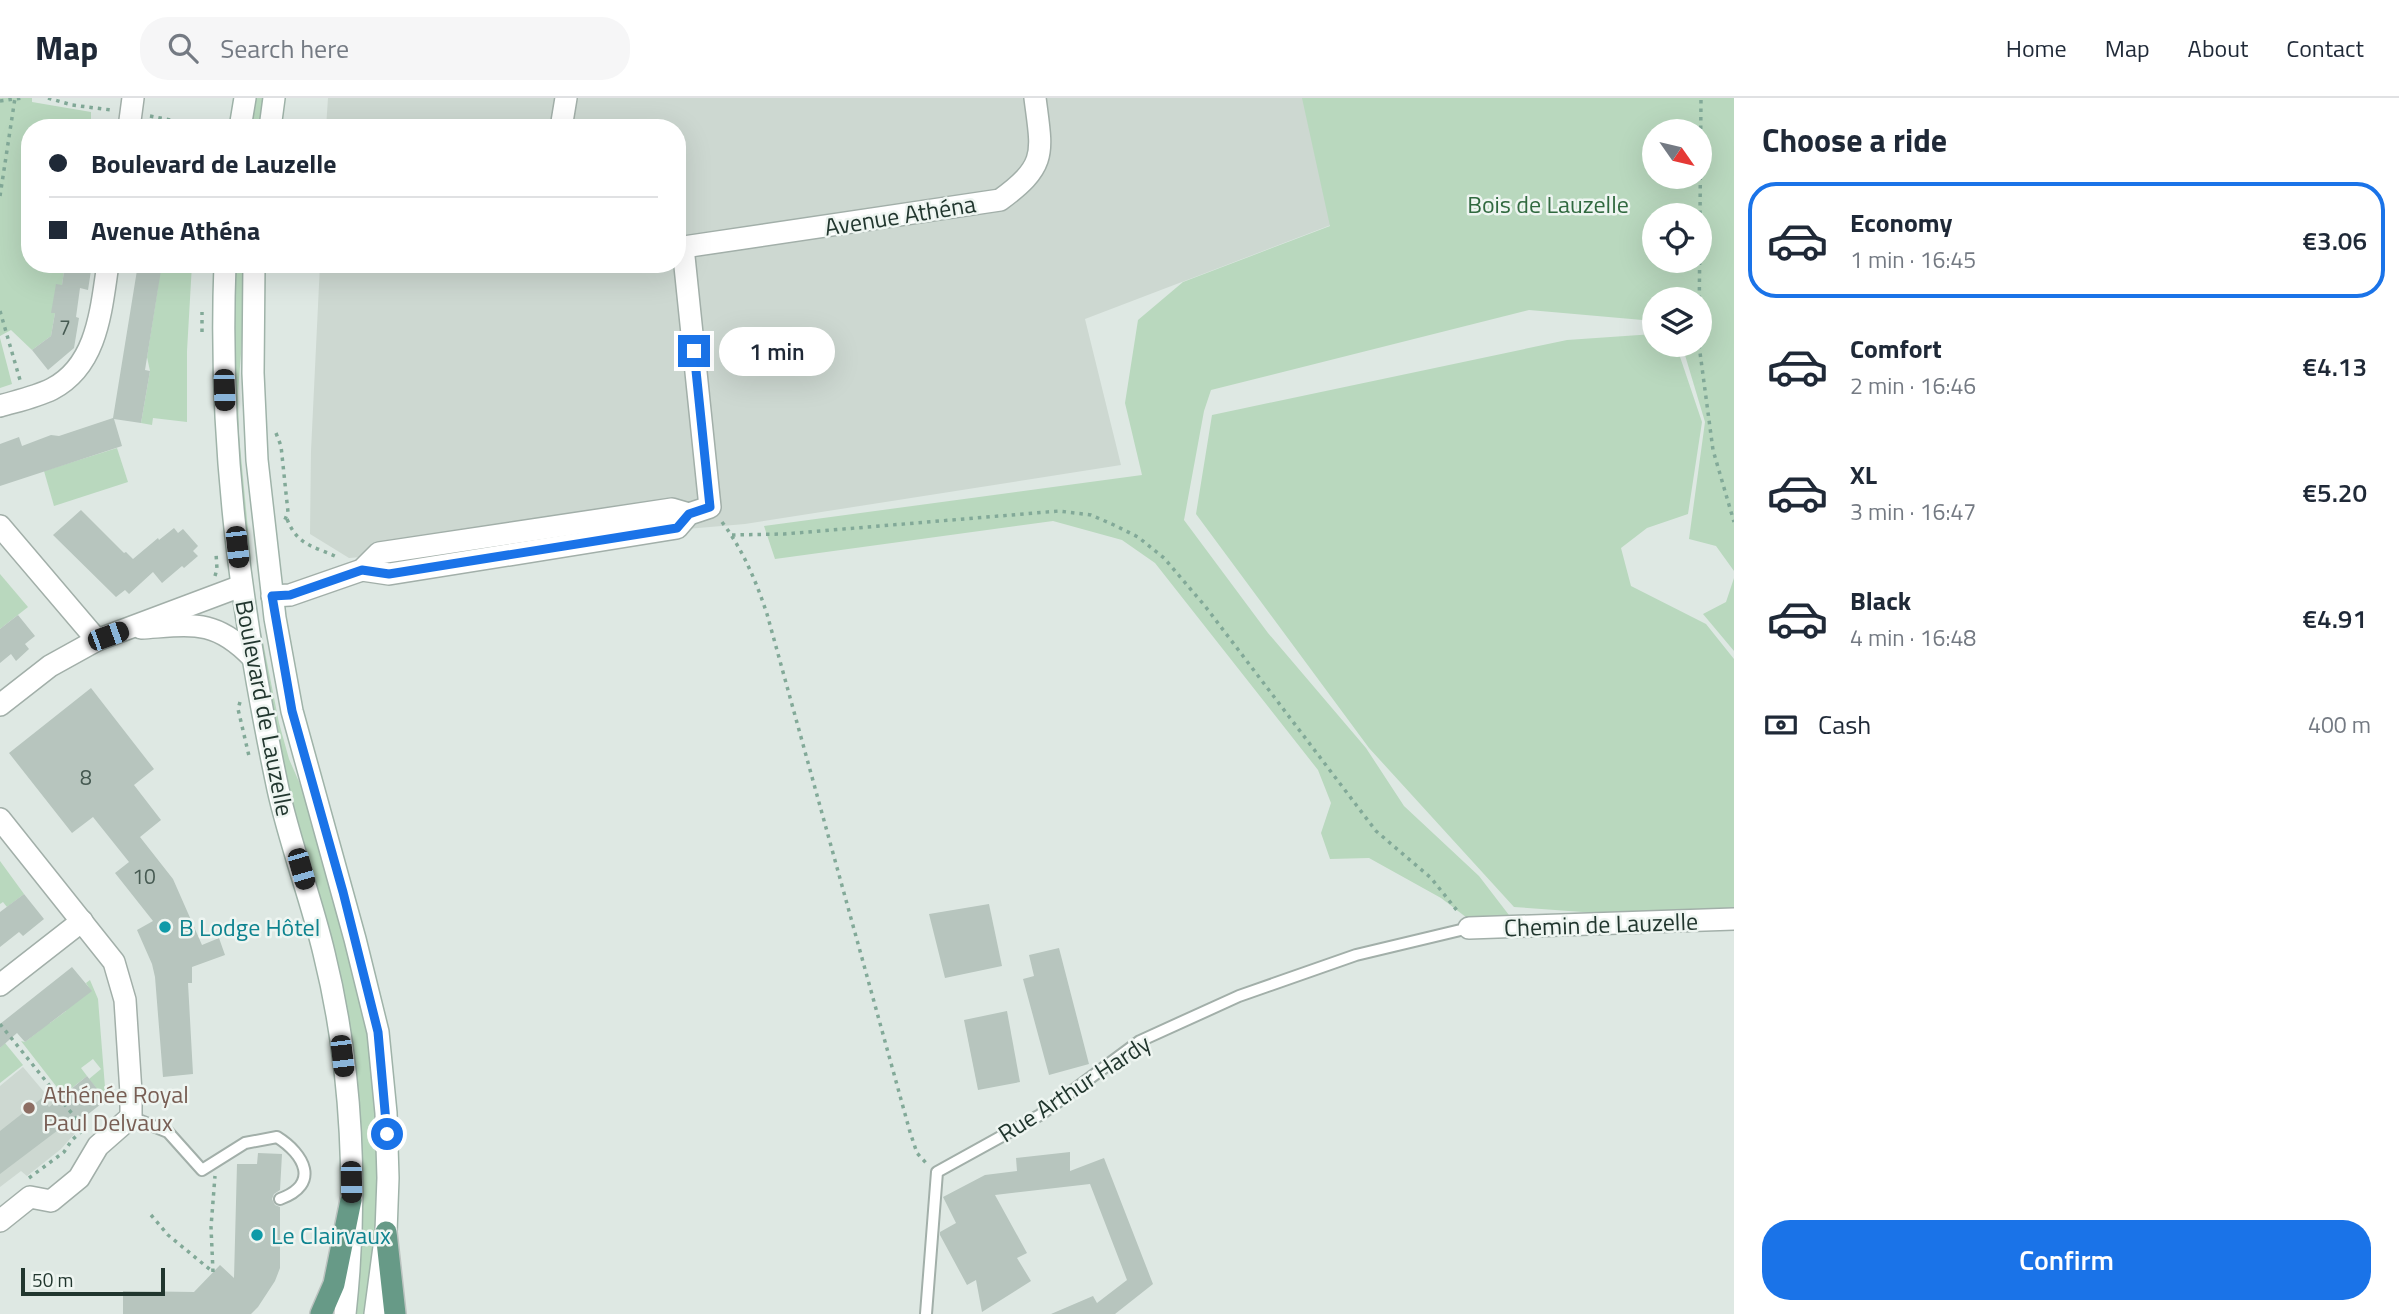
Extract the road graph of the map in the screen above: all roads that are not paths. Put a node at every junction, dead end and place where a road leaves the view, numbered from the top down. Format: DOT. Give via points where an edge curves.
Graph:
graph roads {
  1 [pos="245,98"];
  2 [pos="274,98"];
  3 [pos="566,98"];
  4 [pos="1035,98"];
  5 [pos="242,119"];
  6 [pos="271,119"];
  7 [pos="562,119"];
  8 [pos="686,247"];
  9 [pos="107,273"];
  10 [pos="225,273"];
  11 [pos="254,273"];
  12 [pos="683,273"];
  13 [pos="0,406"];
  14 [pos="0,526"];
  15 [pos="241,586"];
  16 [pos="272,596"];
  17 [pos="275,618"];
  18 [pos="128,629"];
  19 [pos="97,640"];
  20 [pos="252,657"];
  21 [pos="0,705"];
  22 [pos="0,819"];
  23 [pos="1734,919"];
  24 [pos="82,921"];
  25 [pos="1469,928"];
  26 [pos="0,985"];
  27 [pos="131,1118"];
  28 [pos="280,1199"];
  29 [pos="351,1200"];
  30 [pos="0,1221"];
  31 [pos="386,1232"];
  32 [pos="321,1314"];
  33 [pos="345,1314"];
  34 [pos="375,1314"];
  35 [pos="396,1314"];
  36 [pos="926,1314"];
  1 -- 5 [label="street"];
  2 -- 6 [label="street"];
  3 -- 7 [label="street"];
  4 -- 8 [label="street, Avenue Athéna" via="1041,145 1036,165 1023,183 1000,200"];
  9 -- 13 [label="street" via="98,327 87,354 52,388"];
  10 -- 15 [label="street, Boulevard de Lauzelle" via="225,415"];
  11 -- 16 [label="street, Boulevard de Lauzelle" via="257,460"];
  12 -- 16 [label="street, Avenue Athéna" via="710,507 689,514 677,528 389,574 362,570 290,595"];
  14 -- 19 [label="street"];
  15 -- 17 [label="street" via="261,599"];
  15 -- 18 [label="street"];
  15 -- 20 [label="street, Boulevard de Lauzelle"];
  16 -- 17 [label="street, Boulevard de Lauzelle"];
  17 -- 31 [label="street, Boulevard de Lauzelle" via="292,711 378,1032 386,1112"];
  18 -- 19 [label="street"];
  18 -- 20 [label="street" via="215,629"];
  19 -- 21 [label="street" via="50,666"];
  20 -- 29 [label="street, Boulevard de Lauzelle" via="279,793 333,991 348,1111"];
  22 -- 24 [label="street"];
  23 -- 25 [label="street, Chemin de Lauzelle"];
  24 -- 26 [label="street"];
  24 -- 27 [label="street" via="114,962 125,1000"];
  25 -- 36 [label="lane, Rue Arthur Hardy" via="1356,955 1239,996 1177,1024 1140,1041 1040,1115 937,1172"];
  27 -- 28 [label="lane" via="168,1132 202,1170 245,1143 277,1137 298,1153 306,1172 295,1191"];
  27 -- 30 [label="street" via="91,1137 79,1178 51,1201 30,1197"];
  29 -- 32 [label="main road" via="334,1284"];
  29 -- 33 [label="street, Boulevard de Lauzelle"];
  31 -- 34 [label="street, Boulevard de Lauzelle"];
  31 -- 35 [label="main road"];
}
